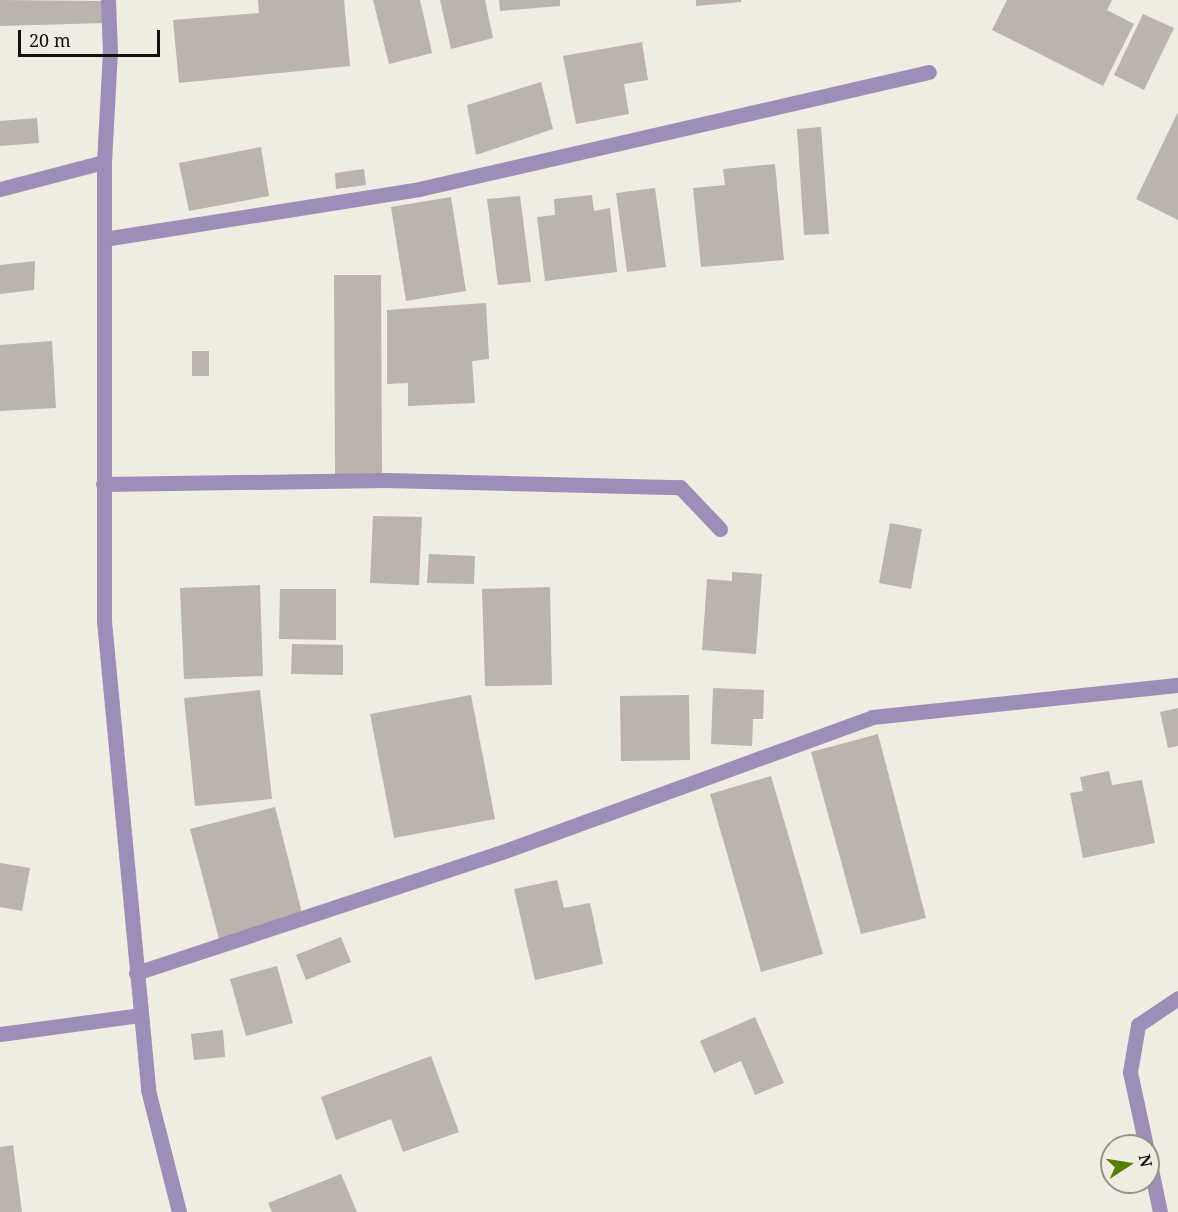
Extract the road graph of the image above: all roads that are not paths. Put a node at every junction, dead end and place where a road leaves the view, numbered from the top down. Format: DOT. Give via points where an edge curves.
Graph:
graph roads {
  1 [pos="108,0"];
  2 [pos="930,72"];
  3 [pos="104,162"];
  4 [pos="0,189"];
  5 [pos="104,239"];
  6 [pos="103,484"];
  7 [pos="720,530"];
  8 [pos="1178,685"];
  9 [pos="136,973"];
  10 [pos="1178,998"];
  11 [pos="140,1015"];
  12 [pos="0,1034"];
  13 [pos="1143,1134"];
  14 [pos="1156,1194"];
  15 [pos="179,1212"];
  16 [pos="1160,1212"];
  1 -- 3 [label="street" via="110,51"];
  2 -- 5 [label="street" via="419,189"];
  3 -- 4 [label="street"];
  3 -- 5 [label="street"];
  5 -- 6 [label="street"];
  6 -- 7 [label="street" via="385,480 680,487"];
  6 -- 9 [label="street" via="104,621"];
  8 -- 9 [label="street" via="872,717 502,852"];
  9 -- 11 [label="street"];
  10 -- 13 [label="street" via="1138,1025 1130,1072"];
  11 -- 12 [label="street"];
  11 -- 15 [label="street" via="148,1090"];
  14 -- 16 [label="street"];
}
